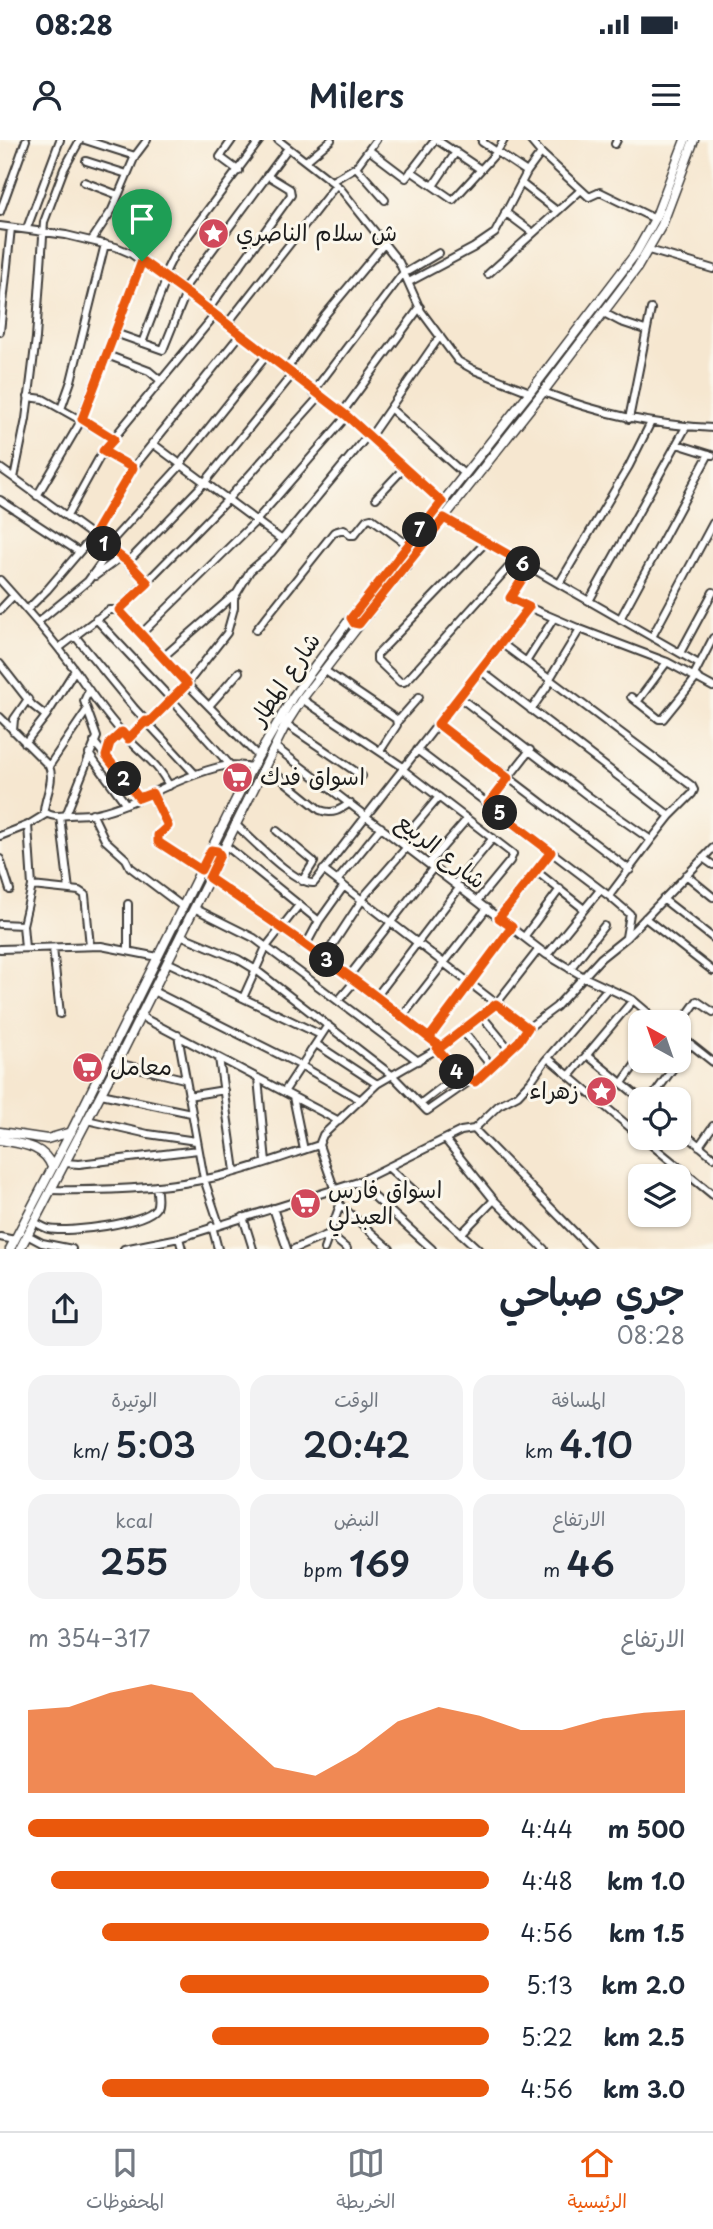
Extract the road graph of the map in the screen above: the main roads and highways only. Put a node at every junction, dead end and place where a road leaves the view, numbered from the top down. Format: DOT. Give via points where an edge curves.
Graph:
graph roads {
  1 [pos="685,140"];
  2 [pos="694,140"];
  3 [pos="628,262"];
  4 [pos="637,268"];
  5 [pos="618,275"];
  6 [pos="627,281"];
  7 [pos="351,618"];
  8 [pos="359,624"];
  9 [pos="339,633"];
  10 [pos="347,640"];
  11 [pos="218,835"];
  12 [pos="226,843"];
  13 [pos="211,850"];
  14 [pos="220,855"];
  15 [pos="130,1013"];
  16 [pos="140,1017"];
  17 [pos="121,1031"];
  18 [pos="130,1036"];
  19 [pos="0,1132"];
  20 [pos="71,1132"];
  21 [pos="11,1138"];
  22 [pos="0,1140"];
  23 [pos="52,1167"];
  24 [pos="10,1249"];
  25 [pos="20,1249"];
  1 -- 3 [label="main road, شارع المطار" via="655,219"];
  2 -- 4 [label="main road, شارع المطار" via="669,209"];
  3 -- 4 [label="main road"];
  3 -- 5 [label="main road, شارع المطار"];
  4 -- 6 [label="main road, شارع المطار"];
  5 -- 6 [label="main road"];
  5 -- 7 [label="main road, شارع المطار"];
  6 -- 8 [label="main road, شارع المطار"];
  7 -- 8 [label="main road"];
  7 -- 9 [label="main road, شارع المطار"];
  8 -- 10 [label="main road, شارع المطار"];
  9 -- 10 [label="main road"];
  9 -- 11 [label="main road, شارع المطار" via="305,677"];
  10 -- 12 [label="main road, شارع المطار" via="286,724"];
  11 -- 12 [label="main road"];
  11 -- 13 [label="main road, شارع المطار"];
  12 -- 14 [label="main road, شارع المطار"];
  13 -- 14 [label="main road"];
  13 -- 15 [label="main road, شارع المطار"];
  14 -- 16 [label="main road, شارع المطار"];
  15 -- 16 [label="main road" via="133,1018"];
  15 -- 17 [label="main road, شارع المطار"];
  16 -- 18 [label="main road, شارع المطار"];
  17 -- 18 [label="main road"];
  17 -- 20 [label="main road, شارع المطار"];
  18 -- 25 [label="main road, شارع المطار"];
  19 -- 21 [label="main road"];
  20 -- 21 [label="main road" via="47,1139"];
  20 -- 23 [label="main road, شارع المطار"];
  21 -- 22 [label="main road"];
  21 -- 23 [label="main road" via="39,1149"];
  23 -- 24 [label="main road, شارع المطار"];
}
